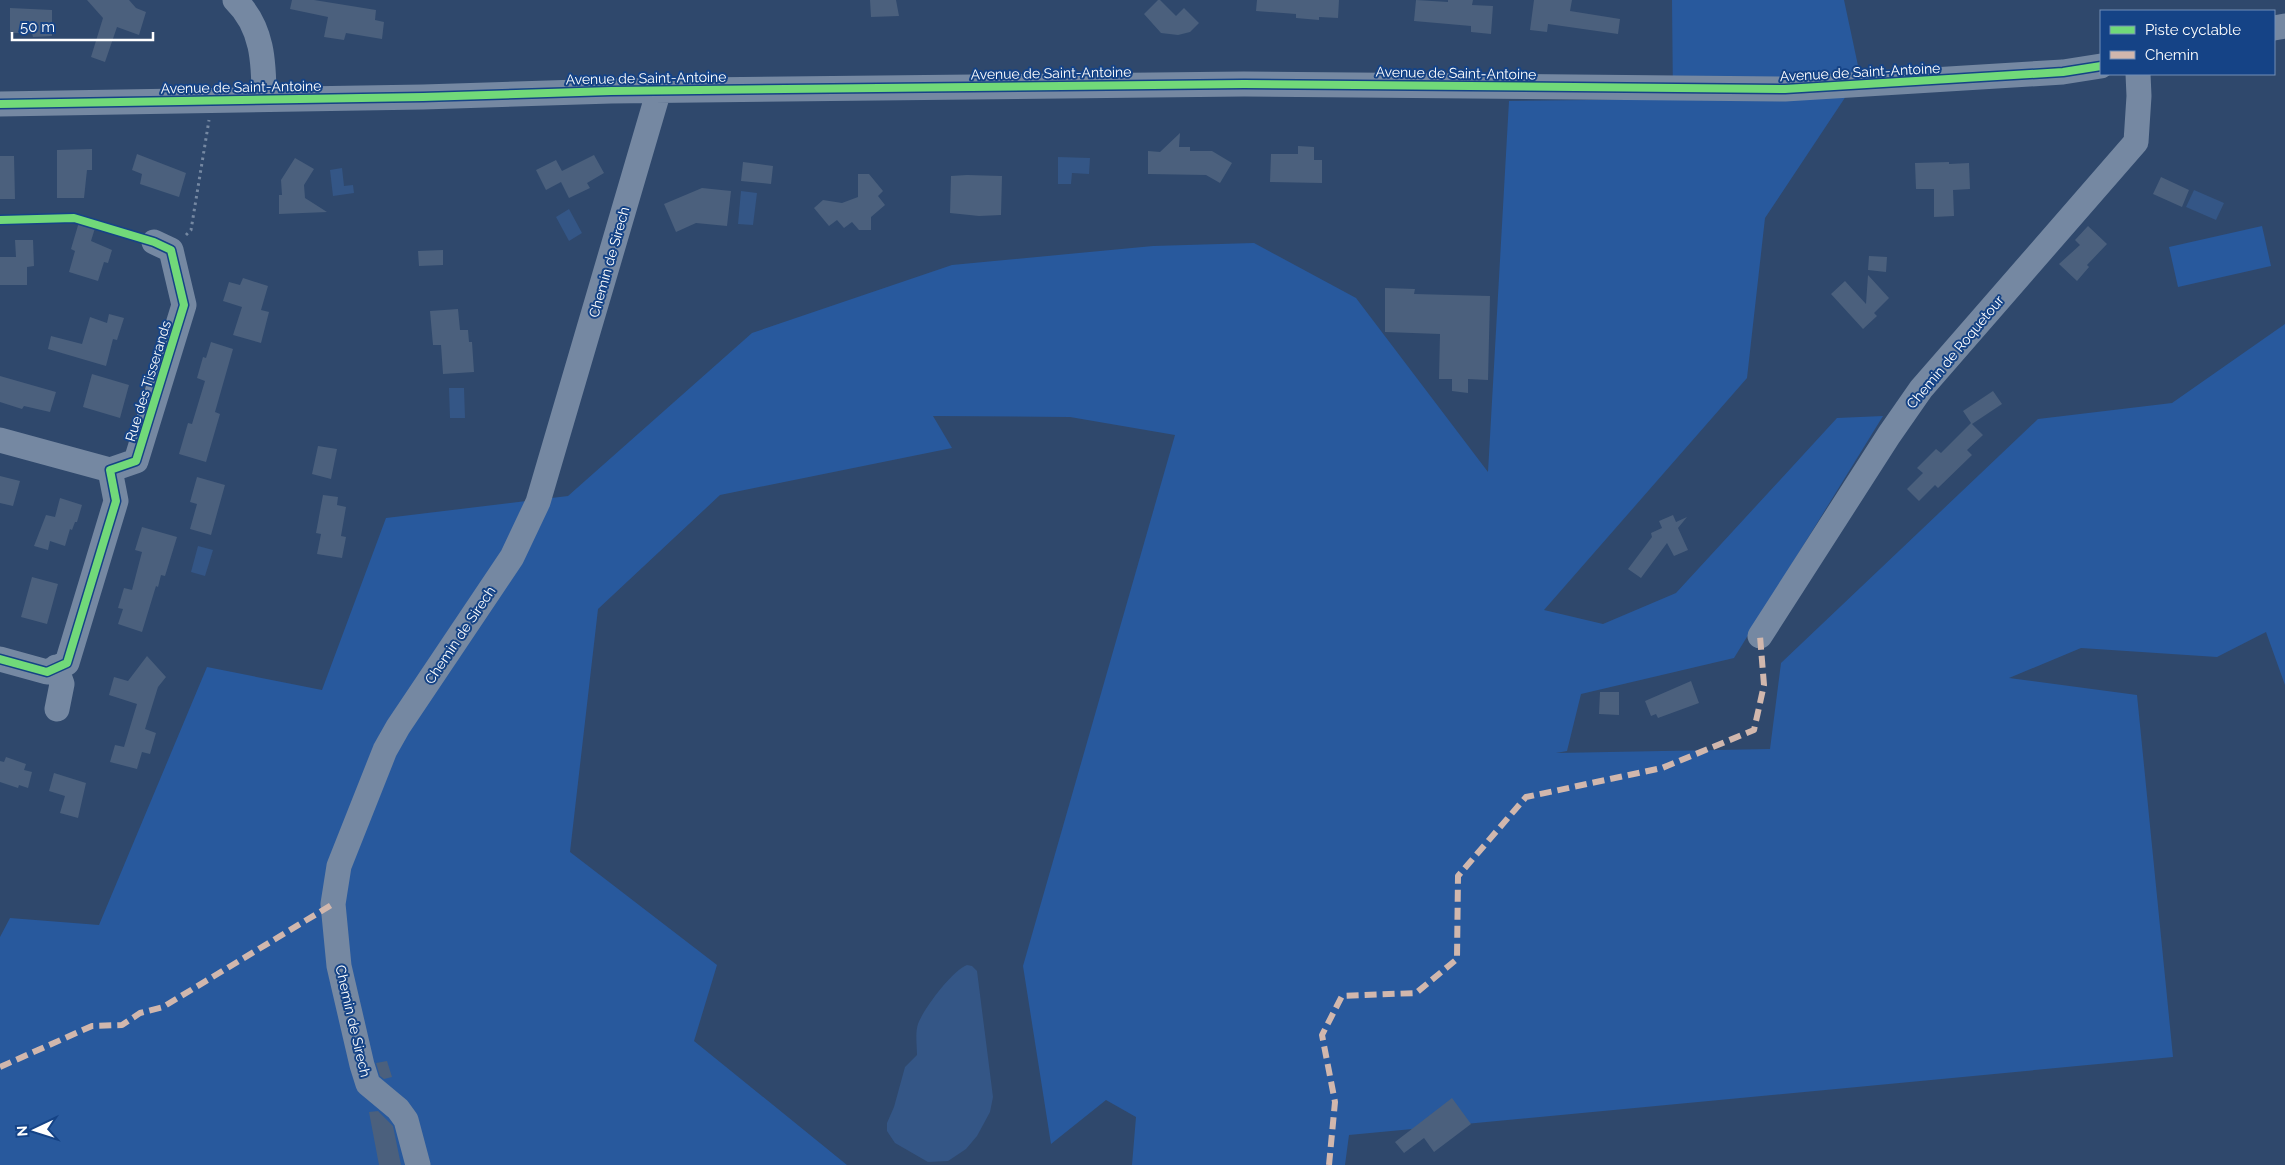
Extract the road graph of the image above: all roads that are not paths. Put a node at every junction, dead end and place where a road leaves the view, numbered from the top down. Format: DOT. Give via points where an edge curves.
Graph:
graph roads {
  1 [pos="236,0"];
  2 [pos="2100,66"];
  3 [pos="2138,75"];
  4 [pos="659,90"];
  5 [pos="264,99"];
  6 [pos="0,104"];
  7 [pos="162,246"];
  8 [pos="0,440"];
  9 [pos="110,470"];
  10 [pos="1760,636"];
  11 [pos="0,659"];
  12 [pos="62,665"];
  13 [pos="57,709"];
  14 [pos="418,1165"];
  1 -- 5 [label="street" via="251,21 261,46"];
  2 -- 4 [label="street, Avenue de Saint-Antoine" via="2063,72 1785,89 1244,84"];
  3 -- 10 [label="street, Chemin de Roquetour" via="2136,142 1921,389"];
  4 -- 5 [label="street, Avenue de Saint-Antoine"];
  4 -- 14 [label="street, Chemin de Sirech" via="538,502 512,557 389,742 339,866 333,904 335,936 362,1065 368,1084 406,1120"];
  5 -- 6 [label="street, Avenue de Saint-Antoine"];
  7 -- 9 [label="street, Rue des Tisserands" via="184,305 136,461"];
  8 -- 9 [label="street"];
  9 -- 12 [label="street" via="116,501"];
  11 -- 12 [label="street" via="47,672"];
  12 -- 13 [label="street"];
}
